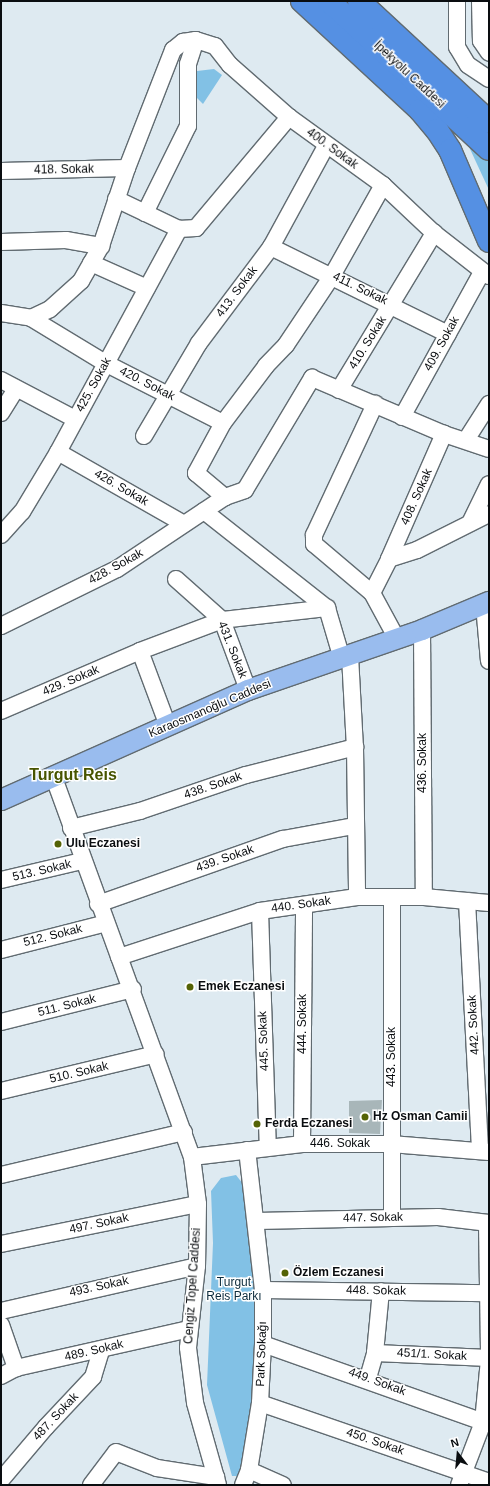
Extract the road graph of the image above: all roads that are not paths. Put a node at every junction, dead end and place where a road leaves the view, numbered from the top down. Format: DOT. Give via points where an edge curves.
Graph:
graph roads {
  1 [pos="302,1"];
  2 [pos="329,1"];
  3 [pos="359,1"];
  4 [pos="457,1"];
  5 [pos="480,1"];
  6 [pos="196,40"];
  7 [pos="489,53"];
  8 [pos="489,79"];
  9 [pos="289,117"];
  10 [pos="489,122"];
  11 [pos="326,146"];
  12 [pos="489,150"];
  13 [pos="127,168"];
  14 [pos="1,171"];
  15 [pos="383,185"];
  16 [pos="116,199"];
  17 [pos="145,213"];
  18 [pos="178,230"];
  19 [pos="434,233"];
  20 [pos="489,241"];
  21 [pos="1,242"];
  22 [pos="101,246"];
  23 [pos="271,247"];
  24 [pos="91,264"];
  25 [pos="486,274"];
  26 [pos="332,276"];
  27 [pos="147,288"];
  28 [pos="392,305"];
  29 [pos="1,313"];
  30 [pos="31,318"];
  31 [pos="448,334"];
  32 [pos="105,363"];
  33 [pos="1,380"];
  34 [pos="16,389"];
  35 [pos="339,390"];
  36 [pos="166,394"];
  37 [pos="375,404"];
  38 [pos="489,404"];
  39 [pos="1,413"];
  40 [pos="402,416"];
  41 [pos="75,419"];
  42 [pos="223,423"];
  43 [pos="444,434"];
  44 [pos="144,436"];
  45 [pos="466,440"];
  46 [pos="489,449"];
  47 [pos="58,452"];
  48 [pos="489,484"];
  49 [pos="225,497"];
  50 [pos="204,512"];
  51 [pos="489,514"];
  52 [pos="470,523"];
  53 [pos="184,524"];
  54 [pos="1,535"];
  55 [pos="389,559"];
  56 [pos="176,579"];
  57 [pos="372,593"];
  58 [pos="487,604"];
  59 [pos="327,608"];
  60 [pos="222,620"];
  61 [pos="1,626"];
  62 [pos="422,630"];
  63 [pos="397,639"];
  64 [pos="140,651"];
  65 [pos="346,658"];
  66 [pos="489,661"];
  67 [pos="248,690"];
  68 [pos="1,711"];
  69 [pos="168,726"];
  70 [pos="355,747"];
  71 [pos="54,778"];
  72 [pos="1,800"];
  73 [pos="354,826"];
  74 [pos="71,828"];
  75 [pos="82,861"];
  76 [pos="1,880"];
  77 [pos="424,896"];
  78 [pos="357,897"];
  79 [pos="392,897"];
  80 [pos="489,900"];
  81 [pos="467,901"];
  82 [pos="98,904"];
  83 [pos="304,904"];
  84 [pos="260,911"];
  85 [pos="106,923"];
  86 [pos="1,950"];
  87 [pos="120,957"];
  88 [pos="133,989"];
  89 [pos="1,1022"];
  90 [pos="156,1054"];
  91 [pos="1,1091"];
  92 [pos="484,1111"];
  93 [pos="184,1132"];
  94 [pos="302,1144"];
  95 [pos="391,1144"];
  96 [pos="268,1146"];
  97 [pos="247,1150"];
  98 [pos="485,1151"];
  99 [pos="192,1157"];
  100 [pos="1,1175"];
  101 [pos="198,1204"];
  102 [pos="392,1218"];
  103 [pos="258,1221"];
  104 [pos="488,1223"];
  105 [pos="1,1244"];
  106 [pos="197,1266"];
  107 [pos="264,1290"];
  108 [pos="381,1291"];
  109 [pos="488,1293"];
  110 [pos="1,1311"];
  111 [pos="1,1325"];
  112 [pos="189,1329"];
  113 [pos="263,1344"];
  114 [pos="101,1350"];
  115 [pos="489,1352"];
  116 [pos="375,1353"];
  117 [pos="489,1359"];
  118 [pos="16,1368"];
  119 [pos="1,1376"];
  120 [pos="368,1378"];
  121 [pos="260,1403"];
  122 [pos="486,1423"];
  123 [pos="249,1470"];
  124 [pos="461,1478"];
  125 [pos="1,1480"];
  126 [pos="217,1481"];
  127 [pos="489,1482"];
  128 [pos="91,1485"];
  129 [pos="243,1485"];
  130 [pos="283,1485"];
  1 -- 20 [label="highway" via="420,110 437,130 450,150"];
  2 -- 12 [label="highway, İpekyolu Caddesi"];
  3 -- 10 [label="highway, İpekyolu Caddesi"];
  4 -- 8 [label="street" via="457,47 468,65"];
  5 -- 7 [label="street" via="481,41"];
  6 -- 9 [label="street, 400. Sokak" via="215,46 230,65"];
  6 -- 13 [label="street" via="183,42 173,50"];
  6 -- 17 [label="street" via="188,64 188,126"];
  9 -- 11 [label="street, 400. Sokak"];
  9 -- 18 [label="street" via="196,228"];
  11 -- 15 [label="street, 400. Sokak"];
  11 -- 23 [label="street, 413. Sokak"];
  13 -- 14 [label="street, 418. Sokak"];
  13 -- 16 [label="street"];
  15 -- 19 [label="street, 400. Sokak"];
  15 -- 26 [label="street"];
  16 -- 17 [label="street"];
  16 -- 22 [label="street"];
  17 -- 18 [label="street"];
  18 -- 27 [label="street, 425. Sokak"];
  19 -- 25 [label="street, 400. Sokak"];
  19 -- 28 [label="street, 410. Sokak"];
  21 -- 22 [label="street" via="66,240"];
  22 -- 24 [label="street"];
  23 -- 26 [label="street, 411. Sokak"];
  23 -- 36 [label="street, 413. Sokak" via="199,343"];
  24 -- 27 [label="street"];
  24 -- 30 [label="street" via="76,286 50,309"];
  25 -- 31 [label="street, 409. Sokak"];
  26 -- 28 [label="street, 411. Sokak"];
  26 -- 42 [label="street" via="286,345 266,366"];
  27 -- 32 [label="street, 425. Sokak"];
  28 -- 31 [label="street, 411. Sokak"];
  28 -- 35 [label="street, 410. Sokak"];
  29 -- 30 [label="street"];
  30 -- 32 [label="street, 420. Sokak"];
  31 -- 40 [label="street, 409. Sokak"];
  32 -- 36 [label="street, 420. Sokak"];
  32 -- 41 [label="street, 425. Sokak"];
  33 -- 34 [label="street"];
  34 -- 39 [label="street"];
  34 -- 41 [label="street"];
  35 -- 37 [label="street"];
  35 -- 49 [label="street, 428. Sokak" via="312,378 245,490"];
  36 -- 42 [label="street, 420. Sokak"];
  36 -- 44 [label="street, 413. Sokak"];
  37 -- 40 [label="street"];
  37 -- 57 [label="street" via="314,535 314,544"];
  38 -- 45 [label="street"];
  40 -- 43 [label="street"];
  41 -- 47 [label="street, 425. Sokak"];
  42 -- 49 [label="street" via="196,473"];
  43 -- 45 [label="street"];
  43 -- 55 [label="street, 408. Sokak"];
  45 -- 46 [label="street"];
  47 -- 53 [label="street, 426. Sokak"];
  47 -- 54 [label="street, 425. Sokak" via="22,512"];
  48 -- 52 [label="street"];
  49 -- 50 [label="street, 428. Sokak"];
  50 -- 53 [label="street, 428. Sokak"];
  50 -- 59 [label="street"];
  51 -- 52 [label="street"];
  52 -- 55 [label="street"];
  53 -- 61 [label="street, 428. Sokak" via="117,569"];
  55 -- 57 [label="street, 408. Sokak"];
  56 -- 60 [label="street, 431. Sokak"];
  57 -- 63 [label="street"];
  58 -- 62 [label="main road, Karaosmanoğlu Caddesi"];
  58 -- 66 [label="street"];
  59 -- 60 [label="street, 429. Sokak"];
  59 -- 65 [label="street"];
  60 -- 64 [label="street, 429. Sokak"];
  60 -- 67 [label="street, 431. Sokak"];
  62 -- 63 [label="main road, Karaosmanoğlu Caddesi"];
  62 -- 77 [label="street, 436. Sokak"];
  63 -- 65 [label="main road, Karaosmanoğlu Caddesi"];
  64 -- 68 [label="street, 429. Sokak"];
  64 -- 69 [label="street"];
  65 -- 67 [label="main road, Karaosmanoğlu Caddesi"];
  65 -- 70 [label="street"];
  67 -- 69 [label="main road, Karaosmanoğlu Caddesi"];
  69 -- 71 [label="main road, Karaosmanoğlu Caddesi"];
  70 -- 73 [label="street"];
  70 -- 74 [label="street, 438. Sokak" via="246,775 140,811"];
  71 -- 72 [label="main road, Karaosmanoğlu Caddesi"];
  71 -- 74 [label="street, Cengiz Topel Caddesi"];
  73 -- 78 [label="street"];
  73 -- 82 [label="street, 439. Sokak" via="284,839"];
  74 -- 75 [label="street, Cengiz Topel Caddesi"];
  75 -- 76 [label="street, 513. Sokak"];
  75 -- 82 [label="street, Cengiz Topel Caddesi"];
  77 -- 79 [label="street, 440. Sokak"];
  77 -- 81 [label="street, 440. Sokak"];
  78 -- 79 [label="street, 440. Sokak"];
  78 -- 83 [label="street, 440. Sokak"];
  79 -- 95 [label="street, 443. Sokak"];
  80 -- 81 [label="street, 440. Sokak"];
  81 -- 92 [label="street, 442. Sokak"];
  82 -- 85 [label="street, Cengiz Topel Caddesi"];
  83 -- 84 [label="street, 440. Sokak"];
  83 -- 94 [label="street, 444. Sokak"];
  84 -- 87 [label="street, 440. Sokak"];
  84 -- 96 [label="street, 445. Sokak"];
  85 -- 86 [label="street, 512. Sokak"];
  85 -- 87 [label="street, Cengiz Topel Caddesi"];
  87 -- 88 [label="street, Cengiz Topel Caddesi"];
  88 -- 89 [label="street, 511. Sokak"];
  88 -- 90 [label="street, Cengiz Topel Caddesi"];
  90 -- 91 [label="street, 510. Sokak"];
  90 -- 93 [label="street, Cengiz Topel Caddesi"];
  92 -- 98 [label="street, 442. Sokak"];
  93 -- 99 [label="street, Cengiz Topel Caddesi"];
  93 -- 100 [label="street"];
  94 -- 95 [label="street, 446. Sokak"];
  94 -- 96 [label="street, 446. Sokak"];
  95 -- 98 [label="street, 446. Sokak"];
  95 -- 102 [label="street, 443. Sokak"];
  96 -- 97 [label="street, 446. Sokak"];
  97 -- 99 [label="street, 446. Sokak"];
  97 -- 103 [label="street, Park Sokağı"];
  99 -- 101 [label="street, Cengiz Topel Caddesi"];
  101 -- 105 [label="street, 497. Sokak"];
  101 -- 106 [label="street, Cengiz Topel Caddesi"];
  102 -- 103 [label="street, 447. Sokak"];
  102 -- 104 [label="street, 447. Sokak" via="438,1217"];
  103 -- 107 [label="street, Park Sokağı"];
  104 -- 109 [label="street"];
  106 -- 110 [label="street, 493. Sokak"];
  106 -- 112 [label="street, Cengiz Topel Caddesi"];
  107 -- 108 [label="street, 448. Sokak"];
  107 -- 113 [label="street, Park Sokağı"];
  108 -- 109 [label="street, 448. Sokak"];
  108 -- 116 [label="street"];
  109 -- 115 [label="street"];
  111 -- 118 [label="street"];
  112 -- 114 [label="street, 489. Sokak"];
  112 -- 126 [label="street, Cengiz Topel Caddesi" via="188,1348 195,1403"];
  113 -- 120 [label="street, 449. Sokak"];
  113 -- 121 [label="street, Park Sokağı"];
  114 -- 118 [label="street, 489. Sokak"];
  114 -- 125 [label="street, 487. Sokak" via="93,1377"];
  116 -- 117 [label="street, 451/1. Sokak"];
  116 -- 120 [label="street"];
  117 -- 122 [label="street"];
  118 -- 119 [label="street, 489. Sokak"];
  120 -- 122 [label="street, 449. Sokak"];
  121 -- 123 [label="street, Park Sokağı"];
  121 -- 124 [label="street, 450. Sokak"];
  122 -- 124 [label="street"];
  123 -- 129 [label="street, Park Sokağı"];
  123 -- 130 [label="street"];
  124 -- 127 [label="street, 450. Sokak"];
  126 -- 128 [label="street" via="156,1468 116,1452"];
}
